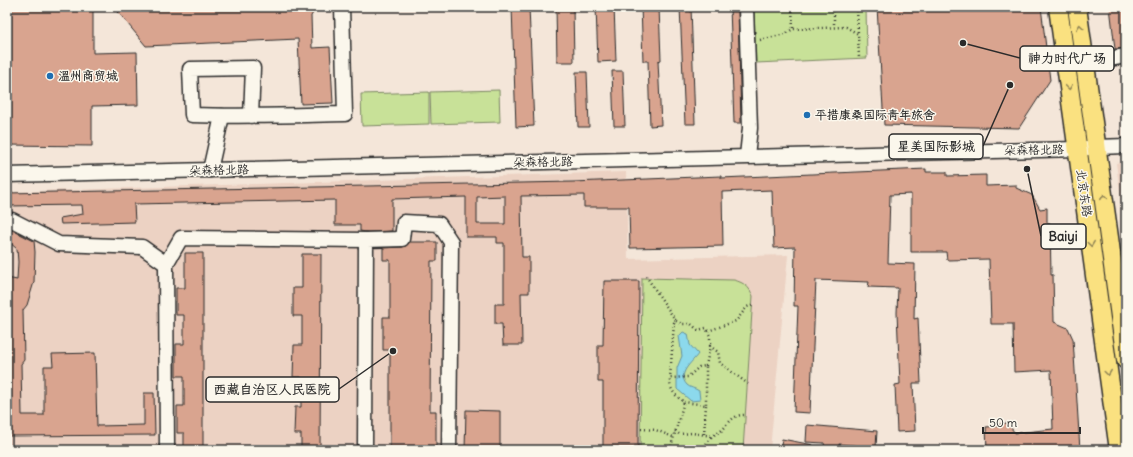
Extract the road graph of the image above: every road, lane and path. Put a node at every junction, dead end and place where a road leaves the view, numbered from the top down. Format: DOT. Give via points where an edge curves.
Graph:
graph roads {
  1 [pos="342,7"];
  2 [pos="746,7"];
  3 [pos="792,7"];
  4 [pos="834,7"];
  5 [pos="856,7"];
  6 [pos="1058,7"];
  7 [pos="1077,7"];
  8 [pos="834,27"];
  9 [pos="793,29"];
  10 [pos="858,34"];
  11 [pos="747,42"];
  12 [pos="1126,56"];
  13 [pos="859,58"];
  14 [pos="1085,63"];
  15 [pos="222,116"];
  16 [pos="251,116"];
  17 [pos="1126,146"];
  18 [pos="1097,147"];
  19 [pos="1078,149"];
  20 [pos="747,156"];
  21 [pos="210,170"];
  22 [pos="7,175"];
  23 [pos="7,223"];
  24 [pos="366,240"];
  25 [pos="166,264"];
  26 [pos="646,276"];
  27 [pos="754,304"];
  28 [pos="676,321"];
  29 [pos="708,331"];
  30 [pos="710,346"];
  31 [pos="1126,360"];
  32 [pos="706,366"];
  33 [pos="672,378"];
  34 [pos="748,384"];
  35 [pos="684,402"];
  36 [pos="706,404"];
  37 [pos="746,415"];
  38 [pos="641,429"];
  39 [pos="675,431"];
  40 [pos="704,434"];
  41 [pos="712,436"];
  42 [pos="674,437"];
  43 [pos="670,449"];
  44 [pos="167,450"];
  45 [pos="365,450"];
  46 [pos="449,450"];
  47 [pos="674,450"];
  48 [pos="701,450"];
  49 [pos="1118,450"];
  1 -- 16 [label="street" via="345,114"];
  2 -- 11 [label="street"];
  3 -- 9 [label="path"];
  4 -- 8 [label="path"];
  5 -- 10 [label="path"];
  6 -- 19 [label="main road, 北京东路, one-way"];
  14 -- 7 [label="main road, 北京东路, one-way"];
  8 -- 9 [label="path"];
  8 -- 10 [label="path" via="846,27"];
  9 -- 11 [label="path" via="785,34"];
  10 -- 13 [label="path"];
  11 -- 20 [label="street" via="750,128"];
  12 -- 14 [label="street"];
  14 -- 18 [label="main road, 北京东路"];
  15 -- 16 [label="street"];
  15 -- 16 [label="street" via="192,115 190,69 253,68"];
  15 -- 21 [label="street"];
  17 -- 18 [label="street, 朵森格北路"];
  18 -- 19 [label="street, 朵森格北路"];
  31 -- 18 [label="main road, 北京东路, one-way"];
  19 -- 20 [label="street, 朵森格北路"];
  19 -- 49 [label="main road, 北京东路, one-way"];
  20 -- 21 [label="street, 朵森格北路"];
  21 -- 22 [label="street, 朵森格北路"];
  23 -- 25 [label="street" via="12,220 59,244 142,247"];
  24 -- 25 [label="street" via="181,238"];
  24 -- 45 [label="street"];
  24 -- 46 [label="street" via="402,238 404,222 439,224 451,242"];
  25 -- 44 [label="street"];
  26 -- 28 [label="path"];
  27 -- 29 [label="path" via="747,307 736,320"];
  28 -- 29 [label="path" via="691,324 698,330 706,328"];
  28 -- 33 [label="path"];
  29 -- 30 [label="path"];
  30 -- 32 [label="path"];
  30 -- 34 [label="path" via="718,352 720,362"];
  32 -- 33 [label="path" via="696,369 688,377"];
  32 -- 36 [label="path"];
  33 -- 35 [label="path" via="670,387 673,393"];
  35 -- 36 [label="path"];
  35 -- 39 [label="path"];
  36 -- 40 [label="path"];
  37 -- 41 [label="path" via="737,415"];
  38 -- 42 [label="path" via="656,430"];
  39 -- 40 [label="path" via="679,434"];
  39 -- 42 [label="path"];
  40 -- 41 [label="path"];
  41 -- 48 [label="path"];
  42 -- 43 [label="path"];
  43 -- 47 [label="path"];
}
